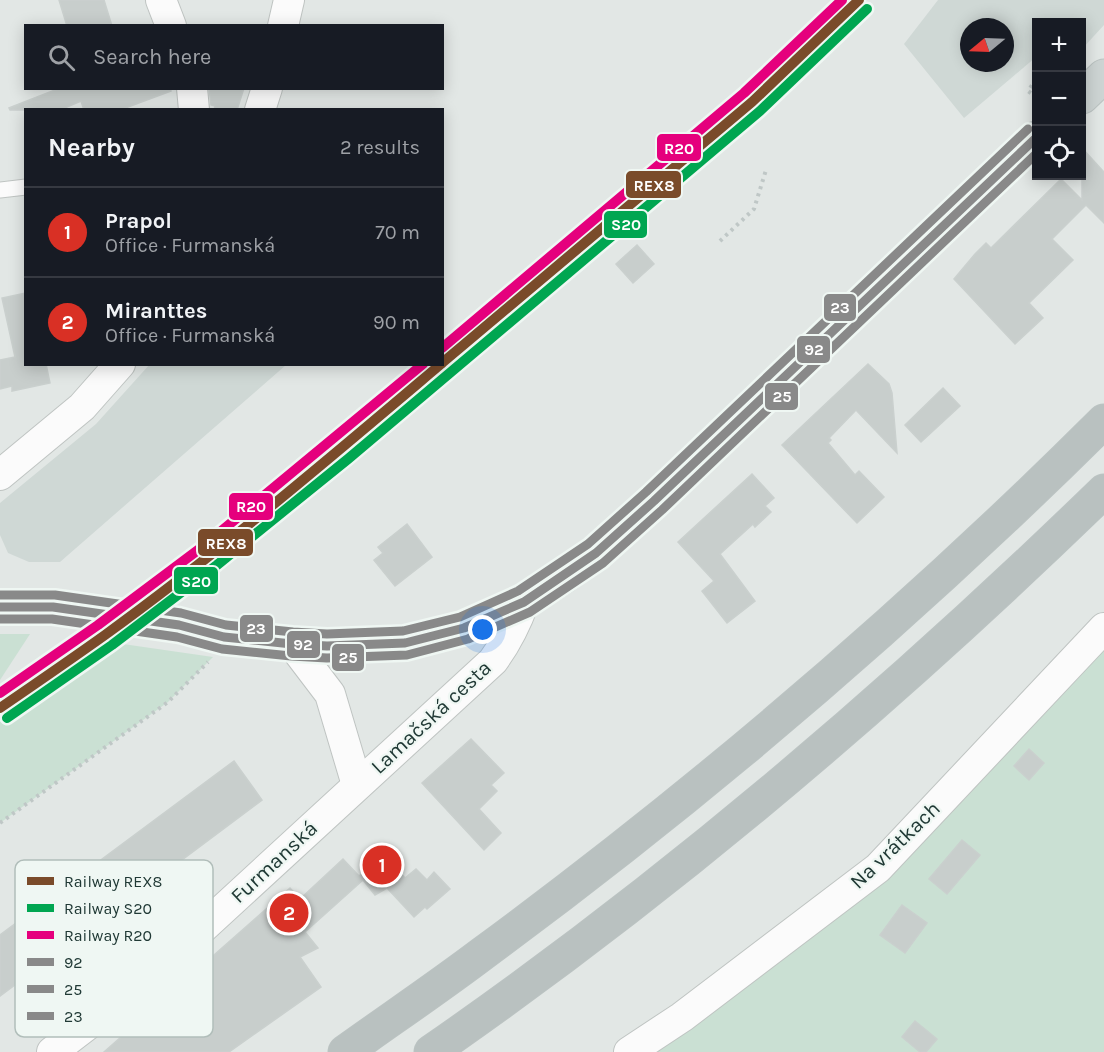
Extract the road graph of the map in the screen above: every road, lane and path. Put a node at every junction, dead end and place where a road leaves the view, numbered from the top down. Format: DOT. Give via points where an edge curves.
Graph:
graph roads {
  1 [pos="161,0"];
  2 [pos="289,0"];
  3 [pos="170,24"];
  4 [pos="284,24"];
  5 [pos="1104,76"];
  6 [pos="192,90"];
  7 [pos="266,90"];
  8 [pos="1086,93"];
  9 [pos="194,108"];
  10 [pos="261,108"];
  11 [pos="1032,142"];
  12 [pos="766,170"];
  13 [pos="24,186"];
  14 [pos="0,190"];
  15 [pos="720,241"];
  16 [pos="118,366"];
  17 [pos="1104,421"];
  18 [pos="0,475"];
  19 [pos="1104,491"];
  20 [pos="5,600"];
  21 [pos="524,602"];
  22 [pos="1104,628"];
  23 [pos="224,637"];
  24 [pos="292,644"];
  25 [pos="357,785"];
  26 [pos="0,823"];
  27 [pos="213,918"];
  28 [pos="72,1037"];
  29 [pos="52,1052"];
  30 [pos="345,1052"];
  31 [pos="431,1052"];
  32 [pos="629,1052"];
  1 -- 3 [label="street"];
  2 -- 4 [label="street"];
  5 -- 8 [label="main road"];
  6 -- 9 [label="street"];
  7 -- 10 [label="street"];
  11 -- 21 [label="main road, Lamačská cesta" via="654,501 596,553"];
  12 -- 15 [label="path" via="754,209"];
  13 -- 14 [label="lane"];
  16 -- 18 [label="street" via="82,407"];
  17 -- 30 [label="highway" via="975,546 759,735 511,933"];
  19 -- 31 [label="highway" via="948,638 793,773 512,996"];
  20 -- 23 [label="main road, Lamačská cesta" via="178,625"];
  21 -- 24 [label="main road, Lamačská cesta" via="464,628 405,643"];
  21 -- 25 [label="street, Lamačská cesta" via="511,635 493,661"];
  22 -- 32 [label="street, Na vrátkach" via="878,868 682,1017"];
  23 -- 24 [label="main road, Lamačská cesta"];
  23 -- 26 [label="path" via="213,657 168,702"];
  24 -- 25 [label="street, Lamačská cesta" via="330,694"];
  25 -- 27 [label="street, Furmanská"];
  28 -- 29 [label="street, Furmanská"];
}
